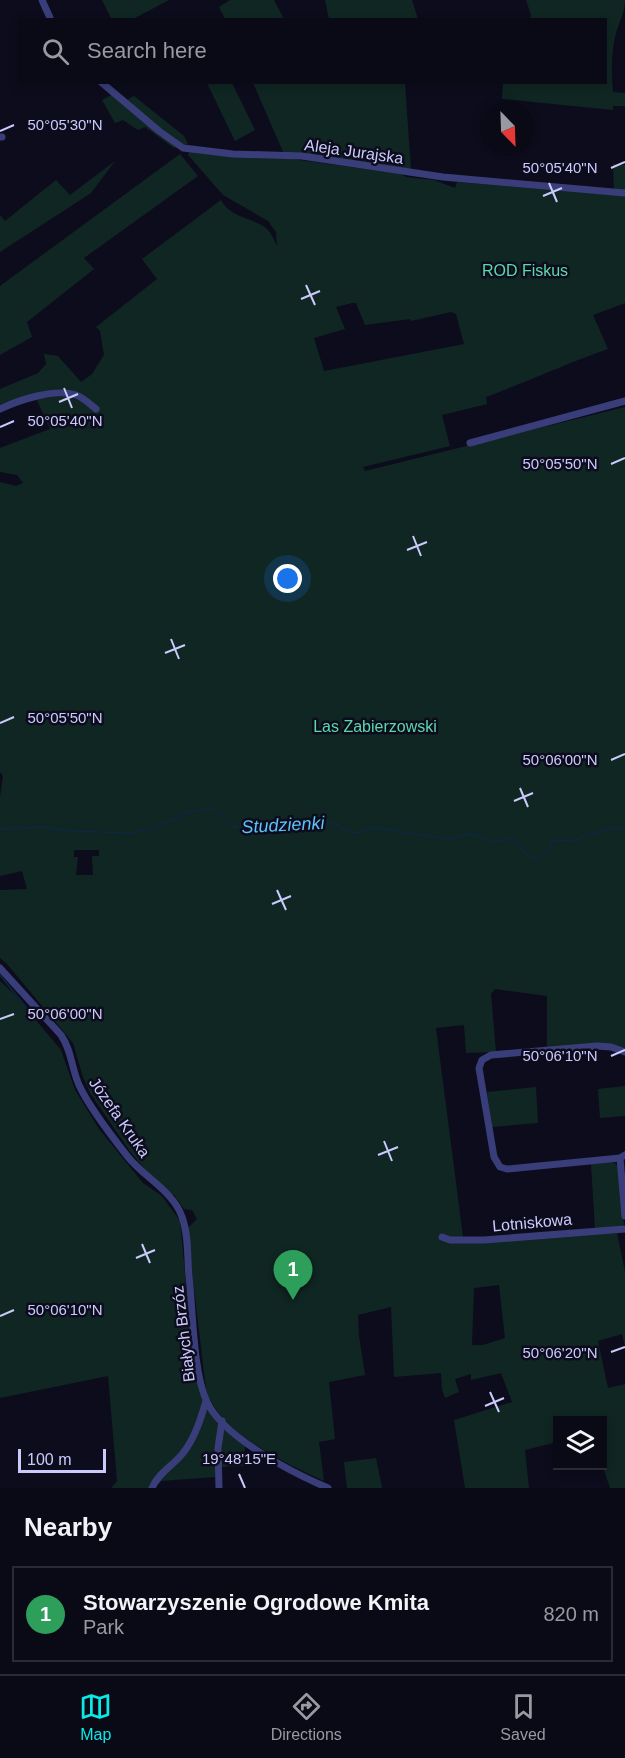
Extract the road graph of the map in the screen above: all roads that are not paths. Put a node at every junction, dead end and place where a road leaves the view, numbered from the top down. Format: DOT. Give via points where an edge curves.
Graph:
graph roads {
  1 [pos="42,0"];
  2 [pos="50,18"];
  3 [pos="103,84"];
  4 [pos="625,193"];
  5 [pos="625,401"];
  6 [pos="0,409"];
  7 [pos="96,409"];
  8 [pos="470,443"];
  9 [pos="0,968"];
  10 [pos="625,1052"];
  11 [pos="623,1157"];
  12 [pos="625,1216"];
  13 [pos="183,1220"];
  14 [pos="625,1229"];
  15 [pos="442,1237"];
  16 [pos="206,1401"];
  17 [pos="222,1421"];
  18 [pos="152,1488"];
  19 [pos="219,1488"];
  20 [pos="328,1488"];
  1 -- 2 [label="street"];
  3 -- 4 [label="street, Aleja Jurajska" via="183,148 302,156 443,177"];
  5 -- 8 [label="street"];
  6 -- 7 [label="street" via="32,398 65,394 74,394"];
  9 -- 13 [label="street, Józefa Kruka" via="61,1035 87,1099 128,1157 169,1197"];
  10 -- 11 [label="street" via="597,1046 491,1055 479,1065 494,1157 500,1167"];
  11 -- 12 [label="street"];
  13 -- 16 [label="street, Białych Brzóz" via="197,1360"];
  14 -- 15 [label="street, Lotniskowa" via="484,1240"];
  16 -- 17 [label="street, Białych Brzóz"];
  16 -- 18 [label="street" via="189,1445"];
  17 -- 19 [label="street"];
  17 -- 20 [label="street, Białych Brzóz" via="281,1466"];
}
